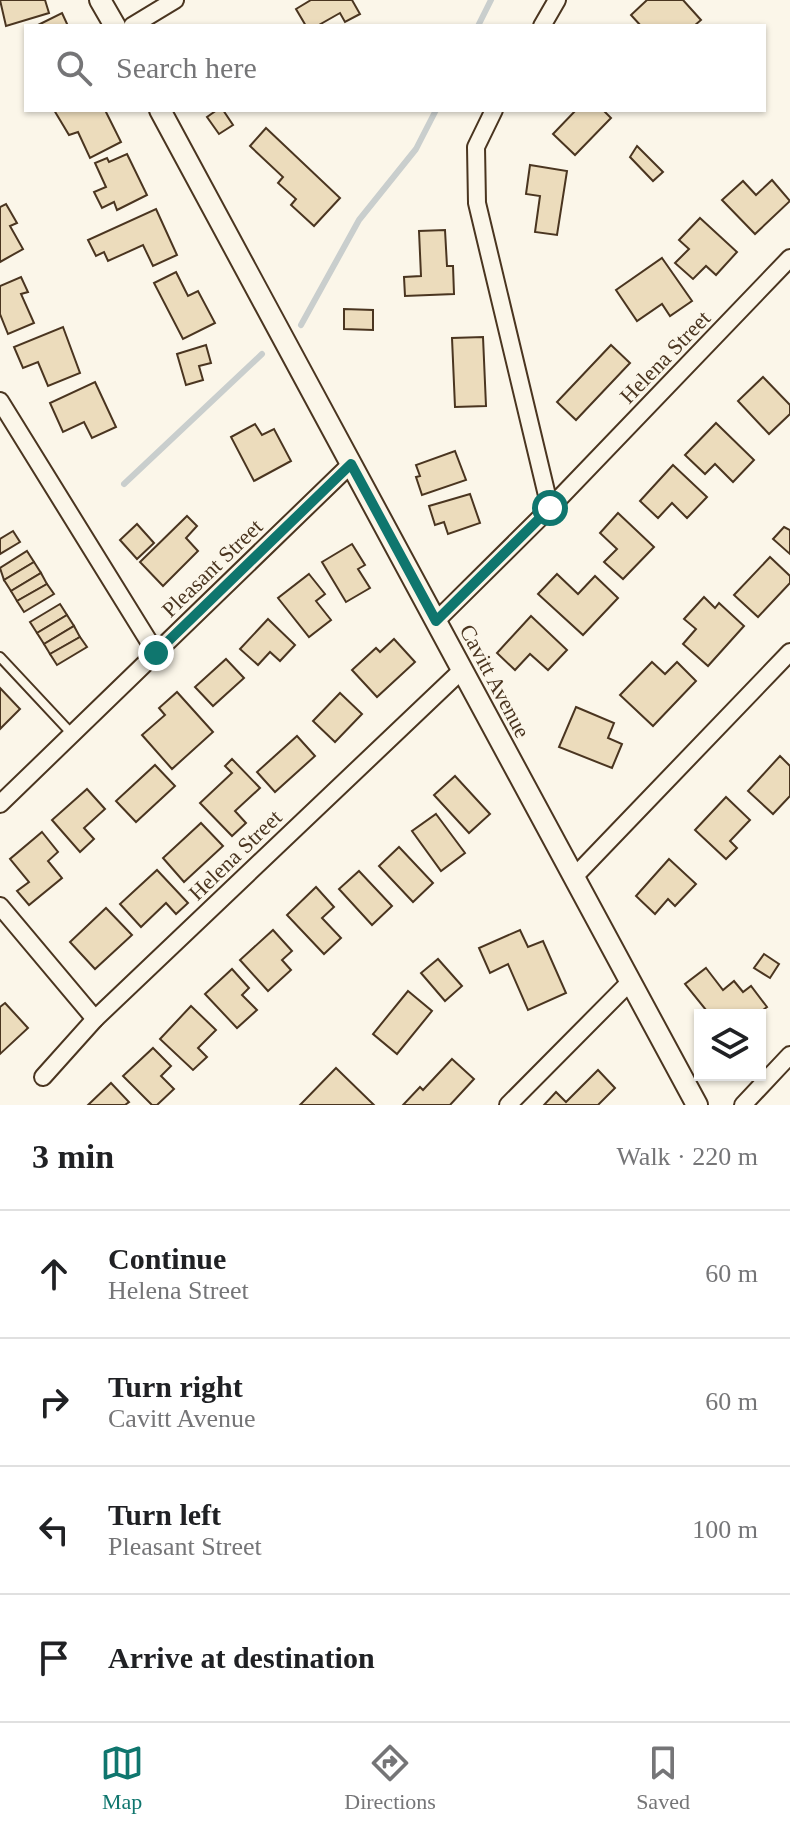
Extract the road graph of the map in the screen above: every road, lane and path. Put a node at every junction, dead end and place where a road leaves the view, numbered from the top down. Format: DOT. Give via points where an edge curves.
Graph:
graph roads {
  1 [pos="100,0"];
  2 [pos="175,0"];
  3 [pos="557,0"];
  4 [pos="114,24"];
  5 [pos="135,24"];
  6 [pos="543,24"];
  7 [pos="161,112"];
  8 [pos="493,112"];
  9 [pos="790,258"];
  10 [pos="0,401"];
  11 [pos="351,464"];
  12 [pos="550,508"];
  13 [pos="436,621"];
  14 [pos="790,652"];
  15 [pos="156,653"];
  16 [pos="0,657"];
  17 [pos="462,670"];
  18 [pos="72,734"];
  19 [pos="0,804"];
  20 [pos="574,877"];
  21 [pos="0,906"];
  22 [pos="630,982"];
  23 [pos="95,1019"];
  24 [pos="790,1055"];
  25 [pos="43,1077"];
  26 [pos="508,1105"];
  27 [pos="697,1105"];
  28 [pos="743,1105"];
  1 -- 4 [label="street"];
  2 -- 5 [label="street"];
  3 -- 6 [label="street"];
  7 -- 11 [label="street, Cavitt Avenue"];
  8 -- 12 [label="street" via="476,147 477,203"];
  9 -- 12 [label="street, Helena Street"];
  10 -- 15 [label="street"];
  11 -- 13 [label="street, Cavitt Avenue"];
  11 -- 15 [label="street, Pleasant Street"];
  12 -- 13 [label="street, Helena Street"];
  13 -- 17 [label="street, Cavitt Avenue"];
  14 -- 20 [label="street"];
  15 -- 18 [label="street, Pleasant Street"];
  16 -- 18 [label="lane"];
  17 -- 20 [label="street, Cavitt Avenue"];
  17 -- 23 [label="street, Helena Street"];
  18 -- 19 [label="street, Pleasant Street"];
  20 -- 22 [label="street, Cavitt Avenue"];
  21 -- 23 [label="street"];
  22 -- 26 [label="street"];
  22 -- 27 [label="street, Cavitt Avenue"];
  23 -- 25 [label="street, Helena Street"];
  24 -- 28 [label="street"];
}
